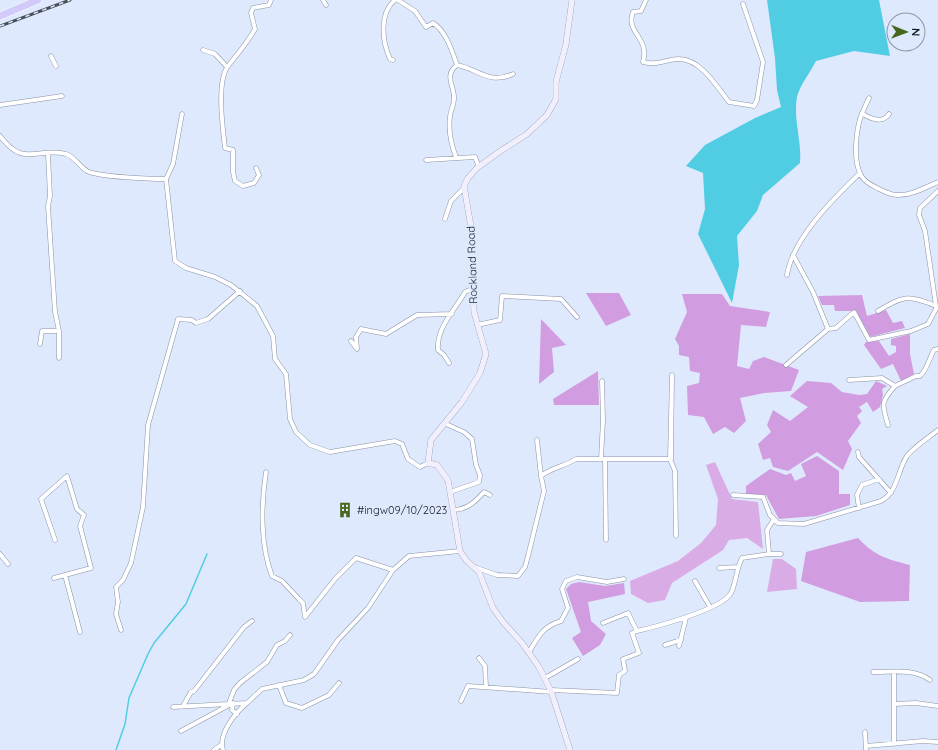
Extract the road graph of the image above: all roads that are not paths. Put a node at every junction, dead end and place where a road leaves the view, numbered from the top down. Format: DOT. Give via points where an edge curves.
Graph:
graph roads {
  1 [pos="38,0"];
  2 [pos="270,0"];
  3 [pos="323,0"];
  4 [pos="395,0"];
  5 [pos="398,0"];
  6 [pos="572,0"];
  7 [pos="646,0"];
  8 [pos="743,4"];
  9 [pos="326,5"];
  10 [pos="0,16"];
  11 [pos="203,50"];
  12 [pos="51,56"];
  13 [pos="393,60"];
  14 [pos="457,65"];
  15 [pos="56,66"];
  16 [pos="227,67"];
  17 [pos="513,74"];
  18 [pos="62,96"];
  19 [pos="869,98"];
  20 [pos="0,105"];
  21 [pos="862,113"];
  22 [pos="182,114"];
  23 [pos="888,114"];
  24 [pos="0,136"];
  25 [pos="48,154"];
  26 [pos="456,157"];
  27 [pos="426,160"];
  28 [pos="479,167"];
  29 [pos="256,168"];
  30 [pos="860,174"];
  31 [pos="166,179"];
  32 [pos="938,182"];
  33 [pos="464,188"];
  34 [pos="938,191"];
  35 [pos="445,219"];
  36 [pos="794,255"];
  37 [pos="787,275"];
  38 [pos="472,289"];
  39 [pos="240,291"];
  40 [pos="937,307"];
  41 [pos="878,311"];
  42 [pos="452,314"];
  43 [pos="577,317"];
  44 [pos="477,325"];
  45 [pos="828,328"];
  46 [pos="59,331"];
  47 [pos="351,341"];
  48 [pos="40,344"];
  49 [pos="938,349"];
  50 [pos="60,358"];
  51 [pos="449,363"];
  52 [pos="786,365"];
  53 [pos="849,380"];
  54 [pos="602,381"];
  55 [pos="895,386"];
  56 [pos="446,424"];
  57 [pos="888,425"];
  58 [pos="938,430"];
  59 [pos="537,440"];
  60 [pos="858,452"];
  61 [pos="603,459"];
  62 [pos="670,459"];
  63 [pos="428,463"];
  64 [pos="266,472"];
  65 [pos="541,476"];
  66 [pos="879,479"];
  67 [pos="450,492"];
  68 [pos="891,493"];
  69 [pos="490,495"];
  70 [pos="733,495"];
  71 [pos="859,508"];
  72 [pos="454,510"];
  73 [pos="774,519"];
  74 [pos="676,536"];
  75 [pos="55,540"];
  76 [pos="606,540"];
  77 [pos="460,551"];
  78 [pos="0,554"];
  79 [pos="770,554"];
  80 [pos="781,554"];
  81 [pos="8,564"];
  82 [pos="738,567"];
  83 [pos="477,568"];
  84 [pos="720,568"];
  85 [pos="393,570"];
  86 [pos="65,574"];
  87 [pos="54,578"];
  88 [pos="624,579"];
  89 [pos="694,581"];
  90 [pos="710,607"];
  91 [pos="686,618"];
  92 [pos="252,621"];
  93 [pos="603,623"];
  94 [pos="121,630"];
  95 [pos="637,631"];
  96 [pos="80,632"];
  97 [pos="290,635"];
  98 [pos="681,640"];
  99 [pos="665,645"];
  100 [pos="679,646"];
  101 [pos="529,652"];
  102 [pos="479,658"];
  103 [pos="578,659"];
  104 [pos="873,672"];
  105 [pos="894,672"];
  106 [pos="545,678"];
  107 [pos="930,680"];
  108 [pos="339,683"];
  109 [pos="279,685"];
  110 [pos="486,688"];
  111 [pos="551,691"];
  112 [pos="461,701"];
  113 [pos="231,703"];
  114 [pos="247,703"];
  115 [pos="894,704"];
  116 [pos="183,706"];
  117 [pos="938,706"];
  118 [pos="173,707"];
  119 [pos="236,714"];
  120 [pos="182,731"];
  121 [pos="865,732"];
  122 [pos="938,742"];
  123 [pos="221,744"];
  124 [pos="894,744"];
  125 [pos="866,748"];
  126 [pos="214,750"];
  127 [pos="223,750"];
  128 [pos="570,750"];
  1 -- 10 [label="highway"];
  2 -- 16 [label="street" via="269,5 253,8 251,13 255,29 246,46"];
  3 -- 9 [label="street"];
  4 -- 13 [label="street" via="385,12 384,25 387,53"];
  5 -- 14 [label="street" via="415,11 426,27 433,23 442,31 447,37"];
  6 -- 28 [label="street" via="566,44 556,82 556,99 547,115 527,134"];
  7 -- 8 [label="street" via="641,11 633,12 631,17 631,25 643,42 643,62 657,64 681,59 706,74 729,102 754,106 764,62"];
  11 -- 16 [label="street" via="215,54"];
  12 -- 15 [label="street"];
  14 -- 17 [label="street" via="488,77 505,78"];
  14 -- 26 [label="street" via="451,70 449,80 454,94 450,134"];
  16 -- 29 [label="street" via="220,108 225,148 233,150 235,181 243,186 254,183 259,175"];
  18 -- 20 [label="street"];
  19 -- 21 [label="street"];
  21 -- 23 [label="street" via="880,120"];
  21 -- 30 [label="street" via="855,141"];
  22 -- 31 [label="street" via="173,164"];
  24 -- 25 [label="street" via="8,148 22,155"];
  25 -- 31 [label="street" via="71,156 88,172"];
  25 -- 46 [label="street" via="48,206"];
  26 -- 27 [label="street"];
  26 -- 28 [label="street" via="475,158"];
  28 -- 33 [label="street" via="468,178"];
  30 -- 32 [label="street" via="886,193 897,195 908,194"];
  30 -- 36 [label="street" via="839,194 808,231"];
  31 -- 39 [label="street" via="175,262 215,277"];
  33 -- 35 [label="street" via="451,201"];
  33 -- 38 [label="street, Rockland Road" via="472,227"];
  34 -- 40 [label="street" via="920,208 919,215 925,231"];
  36 -- 37 [label="street"];
  36 -- 45 [label="street"];
  38 -- 42 [label="street" via="465,292"];
  38 -- 44 [label="street, Rockland Road"];
  39 -- 63 [label="street" via="258,306 270,328 275,359 286,374 290,419 296,432 310,446 330,452 395,441 402,444 408,459 420,467"];
  39 -- 94 [label="street" via="208,319 196,323 192,320 178,319 148,426 143,507 133,556 123,580 116,587 116,614"];
  40 -- 41 [label="street" via="910,297 891,303"];
  40 -- 45 [label="street" via="928,324 911,331 869,340 854,312 836,328"];
  42 -- 47 [label="street" via="417,315 386,334 362,329 356,337 357,349"];
  42 -- 51 [label="street" via="440,329 437,343 438,350"];
  43 -- 44 [label="street" via="561,299 502,296 500,320"];
  44 -- 56 [label="street, Rockland Road" via="486,354 483,366"];
  45 -- 52 [label="street"];
  46 -- 48 [label="street" via="42,331"];
  46 -- 50 [label="street"];
  49 -- 55 [label="street" via="934,350 925,371 920,376"];
  53 -- 55 [label="street" via="882,378"];
  54 -- 61 [label="street"];
  55 -- 57 [label="street" via="884,399 883,409"];
  56 -- 63 [label="street, Rockland Road" via="431,440"];
  56 -- 67 [label="street" via="464,432 472,439 480,476 479,482"];
  58 -- 68 [label="street" via="906,457"];
  59 -- 65 [label="street"];
  60 -- 66 [label="street" via="859,457"];
  61 -- 62 [label="street"];
  61 -- 65 [label="street" via="576,459"];
  61 -- 76 [label="street"];
  62 -- 62 [label="street" via="672,398 672,375 672,390"];
  62 -- 74 [label="street" via="675,471"];
  63 -- 67 [label="street" via="443,470"];
  64 -- 85 [label="street" via="263,491 264,524 269,568 272,576 282,581 303,603 306,617 335,579 356,558"];
  65 -- 83 [label="street" via="544,491 522,572 518,576 497,575"];
  66 -- 68 [label="street"];
  66 -- 71 [label="street" via="862,485 857,495"];
  67 -- 72 [label="street"];
  68 -- 71 [label="street" via="881,501"];
  69 -- 72 [label="street" via="484,492 473,503"];
  70 -- 73 [label="street" via="763,497 770,516"];
  71 -- 73 [label="street" via="804,524 782,524"];
  72 -- 77 [label="street"];
  73 -- 79 [label="street" via="767,530"];
  75 -- 86 [label="street" via="41,499 67,476 77,509 84,515 80,526 91,568"];
  77 -- 83 [label="street" via="466,560"];
  77 -- 85 [label="street" via="409,556"];
  78 -- 81 [label="street"];
  79 -- 80 [label="street"];
  79 -- 82 [label="street" via="742,558"];
  82 -- 84 [label="street"];
  82 -- 90 [label="street" via="731,593 726,599"];
  83 -- 101 [label="street" via="494,608"];
  85 -- 109 [label="street" via="368,608 338,640 314,674 304,680"];
  86 -- 87 [label="street"];
  86 -- 96 [label="street"];
  88 -- 101 [label="street" via="608,582 577,577 566,581 562,589 568,608 561,621 549,624 541,632"];
  89 -- 90 [label="street"];
  90 -- 91 [label="street"];
  91 -- 95 [label="street"];
  91 -- 98 [label="street"];
  92 -- 116 [label="street" via="244,627"];
  93 -- 95 [label="street" via="628,613"];
  95 -- 111 [label="street" via="632,633 639,653 623,659 625,671 619,675 617,693"];
  97 -- 113 [label="street" via="277,645 267,662 240,683 234,690"];
  98 -- 99 [label="street"];
  98 -- 100 [label="street"];
  101 -- 106 [label="street"];
  102 -- 110 [label="street" via="485,666"];
  103 -- 106 [label="street"];
  104 -- 105 [label="street"];
  105 -- 107 [label="street" via="916,673"];
  105 -- 115 [label="street"];
  106 -- 111 [label="street"];
  108 -- 109 [label="street" via="329,694 302,708 286,704"];
  109 -- 114 [label="street" via="262,689"];
  110 -- 111 [label="street"];
  110 -- 112 [label="street" via="468,686"];
  111 -- 128 [label="street"];
  113 -- 114 [label="street"];
  113 -- 116 [label="street"];
  113 -- 119 [label="street"];
  113 -- 120 [label="street"];
  114 -- 119 [label="street"];
  115 -- 117 [label="street"];
  115 -- 124 [label="street"];
  116 -- 118 [label="street"];
  119 -- 123 [label="street" via="221,738"];
  121 -- 125 [label="street"];
  122 -- 124 [label="street"];
  123 -- 126 [label="street"];
  123 -- 127 [label="street"];
  124 -- 125 [label="street"];
}
